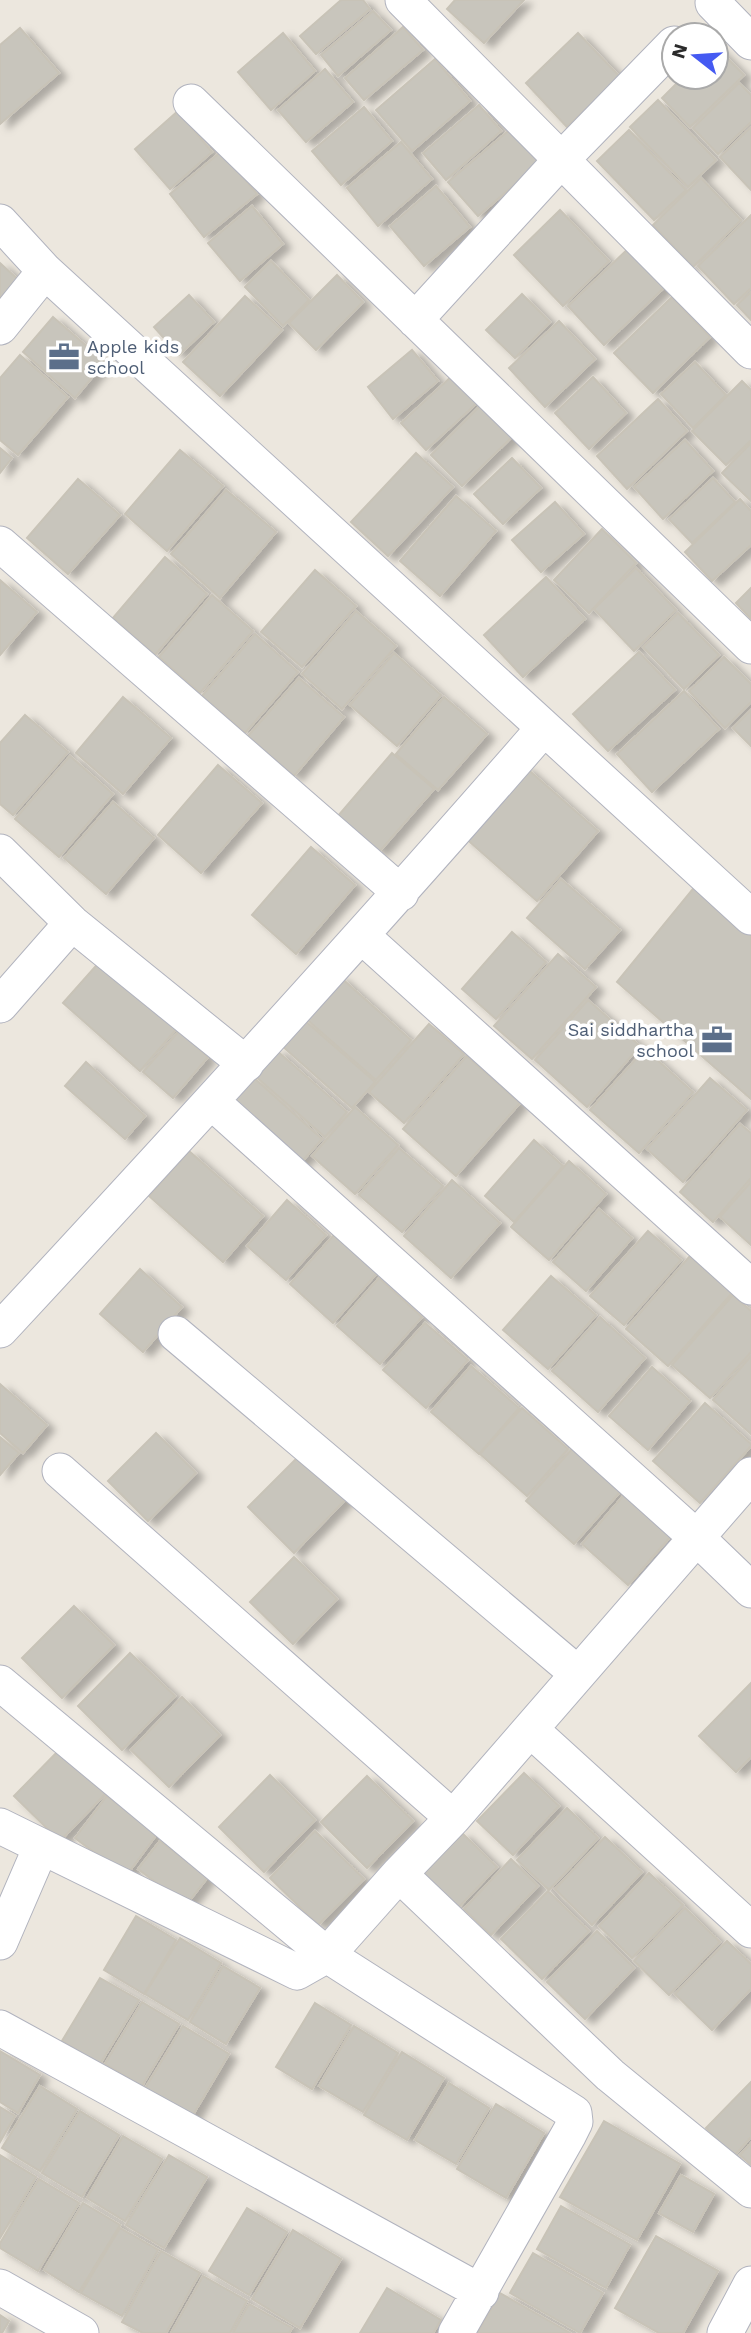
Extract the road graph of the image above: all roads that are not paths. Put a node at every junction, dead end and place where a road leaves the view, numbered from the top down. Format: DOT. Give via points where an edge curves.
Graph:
graph roads {
  1 [pos="403,0"];
  2 [pos="715,2"];
  3 [pos="697,21"];
  4 [pos="751,42"];
  5 [pos="660,58"];
  6 [pos="191,102"];
  7 [pos="562,159"];
  8 [pos="0,222"];
  9 [pos="45,271"];
  10 [pos="415,320"];
  11 [pos="0,327"];
  12 [pos="751,351"];
  13 [pos="0,544"];
  14 [pos="751,646"];
  15 [pos="544,728"];
  16 [pos="0,852"];
  17 [pos="401,893"];
  18 [pos="751,917"];
  19 [pos="72,923"];
  20 [pos="362,936"];
  21 [pos="0,1005"];
  22 [pos="246,1064"];
  23 [pos="212,1102"];
  24 [pos="751,1287"];
  25 [pos="0,1330"];
  26 [pos="176,1334"];
  27 [pos="60,1471"];
  28 [pos="751,1475"];
  29 [pos="696,1537"];
  30 [pos="751,1590"];
  31 [pos="578,1674"];
  32 [pos="0,1683"];
  33 [pos="531,1730"];
  34 [pos="453,1818"];
  35 [pos="0,1826"];
  36 [pos="41,1847"];
  37 [pos="398,1874"];
  38 [pos="751,1930"];
  39 [pos="0,1942"];
  40 [pos="327,1955"];
  41 [pos="0,2028"];
  42 [pos="751,2190"];
  43 [pos="751,2284"];
  44 [pos="0,2287"];
  45 [pos="481,2292"];
  46 [pos="81,2333"];
  47 [pos="456,2333"];
  48 [pos="725,2333"];
  1 -- 7 [label="street"];
  2 -- 3 [label="street"];
  2 -- 4 [label="street"];
  5 -- 7 [label="street"];
  6 -- 10 [label="street"];
  7 -- 10 [label="street"];
  7 -- 12 [label="street"];
  8 -- 9 [label="street"];
  9 -- 11 [label="street"];
  9 -- 15 [label="street"];
  10 -- 14 [label="street"];
  13 -- 17 [label="street"];
  15 -- 17 [label="street"];
  15 -- 18 [label="street"];
  16 -- 19 [label="street"];
  17 -- 20 [label="street"];
  19 -- 21 [label="street"];
  19 -- 22 [label="street"];
  20 -- 22 [label="street"];
  20 -- 24 [label="street"];
  22 -- 23 [label="street"];
  23 -- 25 [label="street"];
  23 -- 29 [label="street"];
  26 -- 31 [label="street"];
  27 -- 34 [label="street"];
  28 -- 29 [label="street"];
  29 -- 30 [label="street"];
  29 -- 31 [label="street"];
  31 -- 33 [label="street"];
  32 -- 40 [label="street"];
  33 -- 34 [label="street"];
  33 -- 38 [label="street"];
  34 -- 37 [label="street"];
  35 -- 36 [label="street"];
  36 -- 39 [label="street"];
  36 -- 40 [label="street" via="297,1972"];
  37 -- 40 [label="street"];
  37 -- 42 [label="street" via="610,2075"];
  40 -- 45 [label="street" via="574,2113 575,2122"];
  41 -- 45 [label="street"];
  43 -- 48 [label="street"];
  44 -- 46 [label="street"];
  45 -- 47 [label="street"];
}
